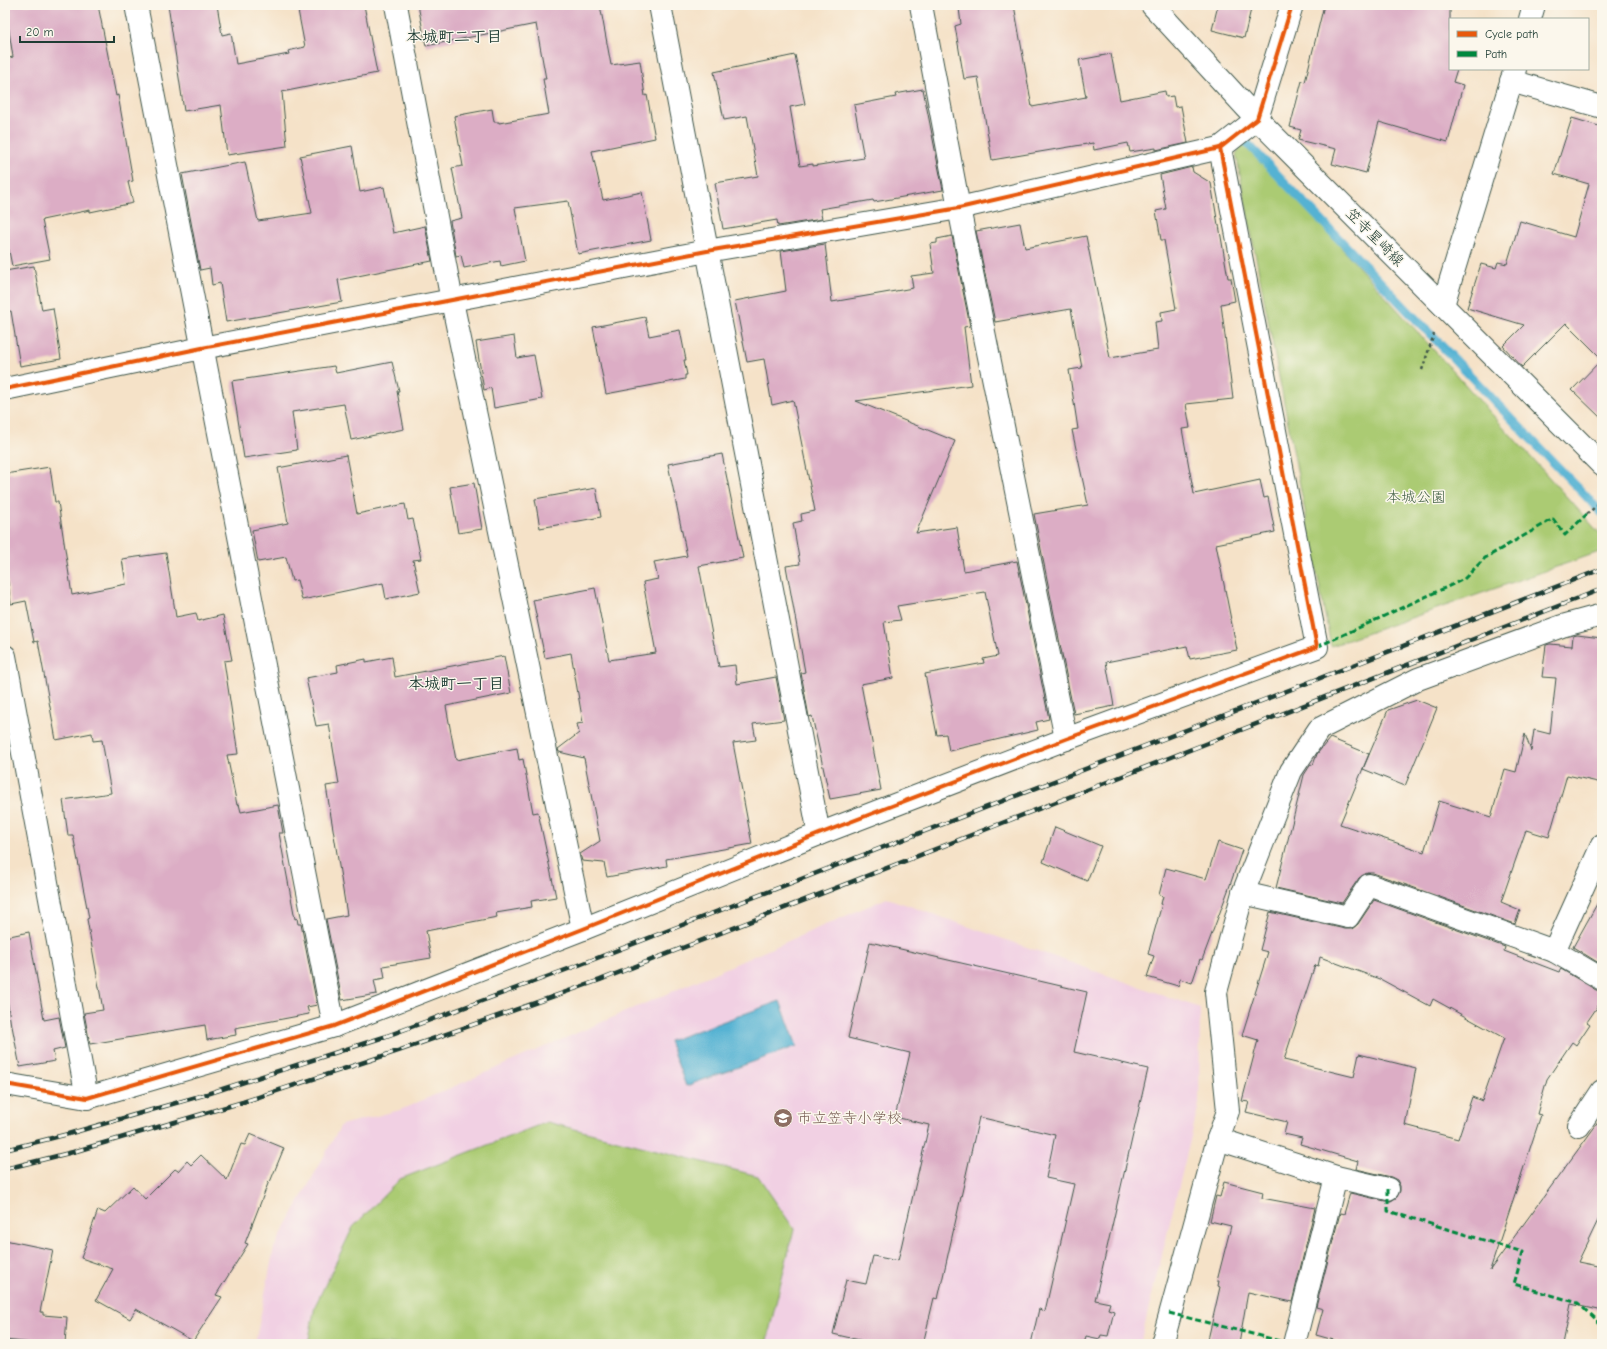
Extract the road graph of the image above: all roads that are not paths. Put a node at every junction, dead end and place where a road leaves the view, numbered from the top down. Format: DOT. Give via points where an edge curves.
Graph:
graph roads {
  1 [pos="136,5"];
  2 [pos="396,5"];
  3 [pos="660,5"];
  4 [pos="921,5"];
  5 [pos="1152,5"];
  6 [pos="1292,5"];
  7 [pos="1534,5"];
  8 [pos="1530,18"];
  9 [pos="1513,75"];
  10 [pos="1602,107"];
  11 [pos="1257,119"];
  12 [pos="1220,148"];
  13 [pos="959,208"];
  14 [pos="707,251"];
  15 [pos="452,301"];
  16 [pos="1443,305"];
  17 [pos="202,348"];
  18 [pos="5,389"];
  19 [pos="1602,464"];
  20 [pos="1602,615"];
  21 [pos="5,656"];
  22 [pos="1066,739"];
  23 [pos="820,834"];
  24 [pos="1602,845"];
  25 [pos="1243,893"];
  26 [pos="583,929"];
  27 [pos="1554,951"];
  28 [pos="1602,979"];
  29 [pos="334,1026"];
  30 [pos="5,1084"];
  31 [pos="1602,1091"];
  32 [pos="87,1098"];
  33 [pos="1579,1126"];
  34 [pos="1218,1139"];
  35 [pos="1336,1177"];
  36 [pos="1388,1189"];
  37 [pos="1162,1344"];
  38 [pos="1294,1344"];
  1 -- 17 [label="street"];
  2 -- 15 [label="street"];
  3 -- 14 [label="street"];
  4 -- 13 [label="street"];
  5 -- 11 [label="street, 笠寺星崎線"];
  6 -- 11 [label="street"];
  7 -- 8 [label="street"];
  9 -- 10 [label="street"];
  9 -- 16 [label="street"];
  11 -- 12 [label="street"];
  11 -- 16 [label="street, 笠寺星崎線"];
  12 -- 13 [label="street"];
  12 -- 22 [label="street" via="1317,647"];
  13 -- 14 [label="street"];
  13 -- 22 [label="street"];
  14 -- 15 [label="street"];
  14 -- 23 [label="street"];
  15 -- 17 [label="street"];
  15 -- 26 [label="street"];
  16 -- 19 [label="street, 笠寺星崎線"];
  17 -- 18 [label="street"];
  17 -- 29 [label="street"];
  20 -- 25 [label="street" via="1562,626 1418,679 1319,729 1291,771"];
  21 -- 32 [label="street"];
  22 -- 23 [label="street"];
  23 -- 26 [label="street"];
  24 -- 27 [label="street"];
  25 -- 27 [label="street" via="1348,917 1369,885"];
  25 -- 34 [label="street" via="1216,992 1228,1111"];
  26 -- 29 [label="street"];
  27 -- 28 [label="street"];
  29 -- 32 [label="street"];
  30 -- 32 [label="street"];
  31 -- 33 [label="street"];
  34 -- 35 [label="street"];
  34 -- 37 [label="street"];
  35 -- 36 [label="street"];
  35 -- 38 [label="street"];
}
